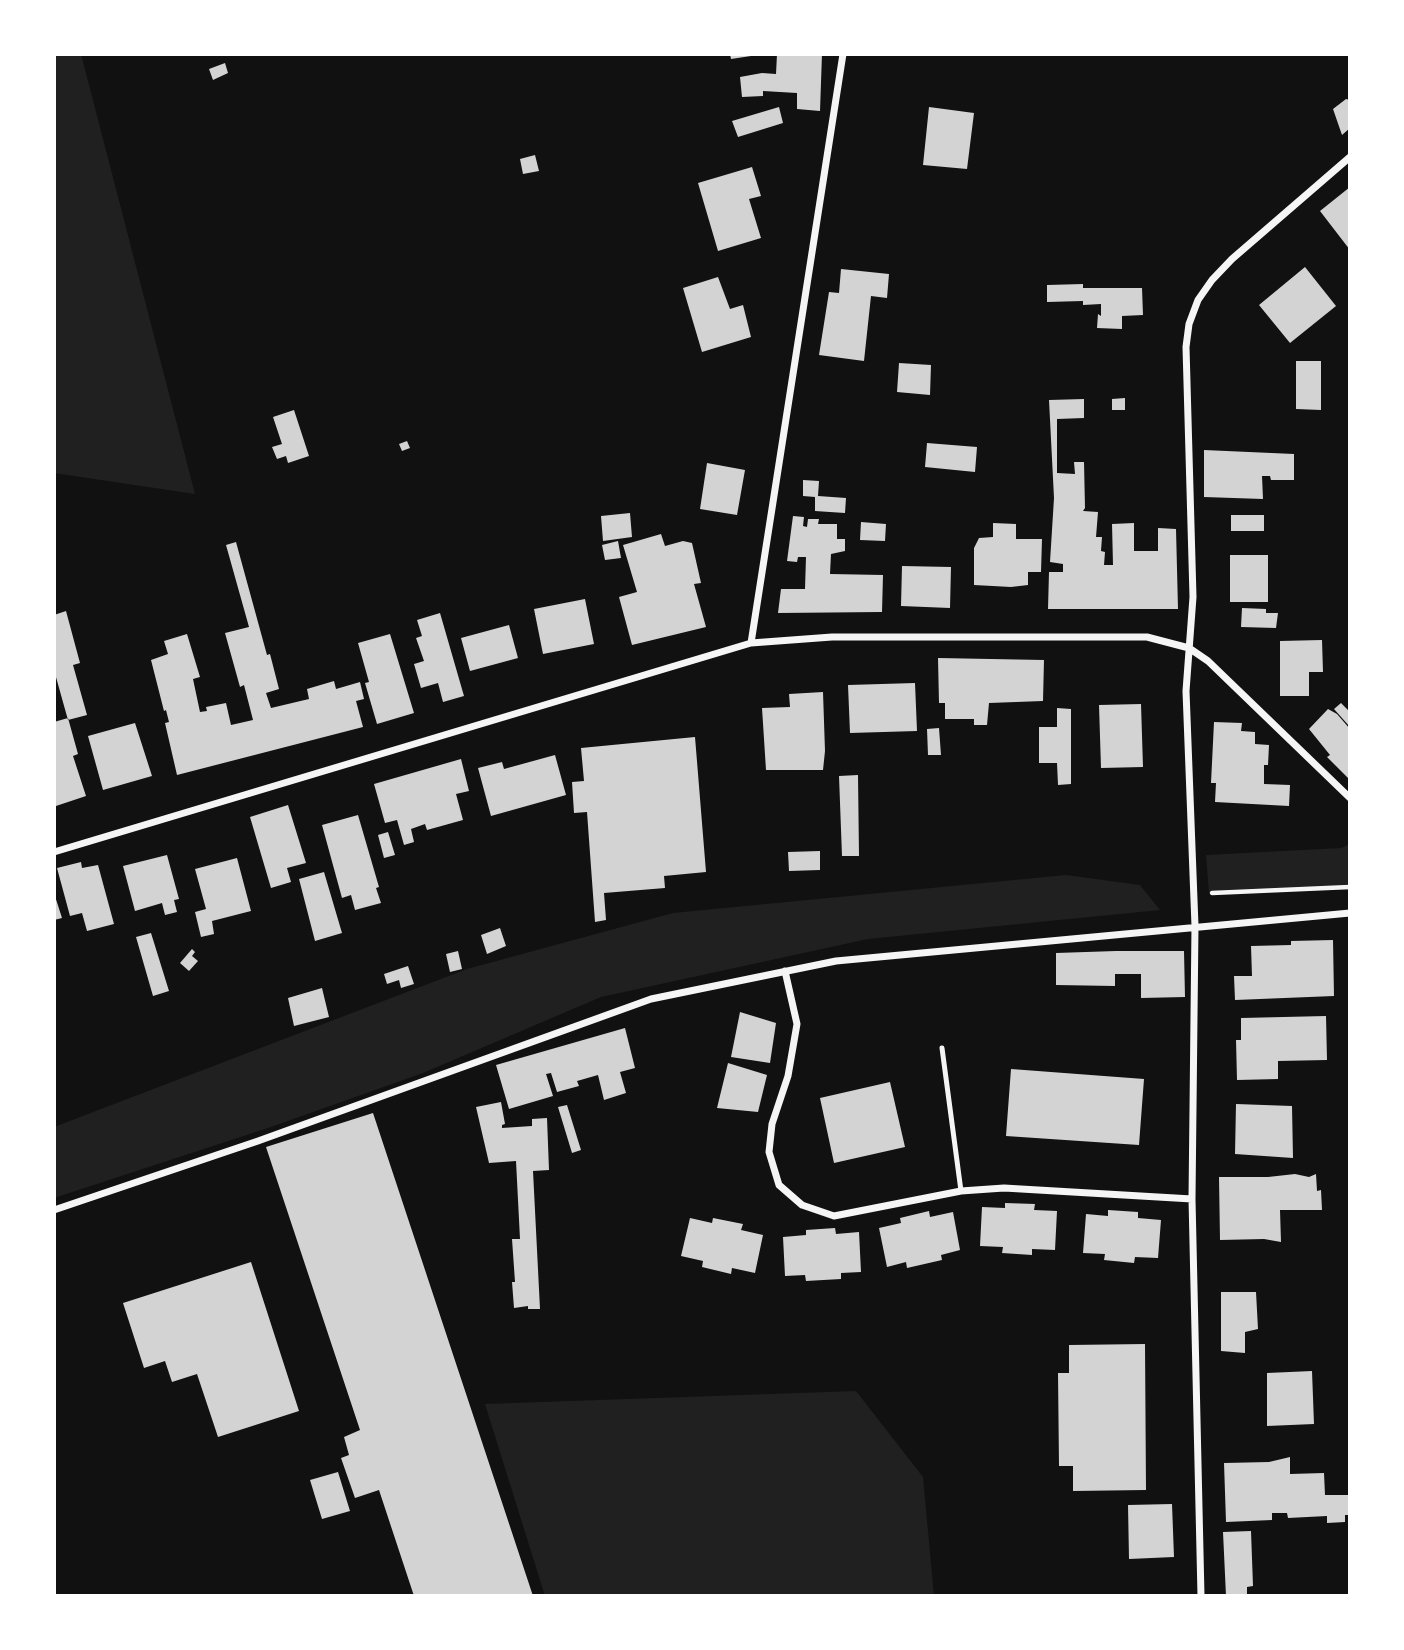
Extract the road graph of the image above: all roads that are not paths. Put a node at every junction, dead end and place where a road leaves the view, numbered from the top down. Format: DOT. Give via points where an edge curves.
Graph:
graph roads {
  1 [pos="843,54"];
  2 [pos="1350,157"];
  3 [pos="751,643"];
  4 [pos="1189,648"];
  5 [pos="1350,798"];
  6 [pos="54,852"];
  7 [pos="1350,913"];
  8 [pos="1195,926"];
  9 [pos="785,971"];
  10 [pos="942,1048"];
  11 [pos="961,1191"];
  12 [pos="1192,1199"];
  13 [pos="54,1210"];
  14 [pos="1201,1596"];
  1 -- 3 [label="street"];
  2 -- 4 [label="street" via="1232,259 1198,300 1189,324 1193,597"];
  3 -- 4 [label="street" via="832,638 1147,637"];
  3 -- 6 [label="street"];
  4 -- 5 [label="street" via="1227,677"];
  4 -- 8 [label="street" via="1186,691"];
  7 -- 8 [label="street"];
  8 -- 9 [label="street" via="836,961"];
  8 -- 12 [label="street"];
  9 -- 11 [label="street" via="797,1024 788,1076 772,1124 769,1152 779,1185 802,1205 834,1216"];
  9 -- 13 [label="street" via="651,999"];
  10 -- 11 [label="lane"];
  11 -- 12 [label="street" via="1004,1188"];
  12 -- 14 [label="street"];
}
